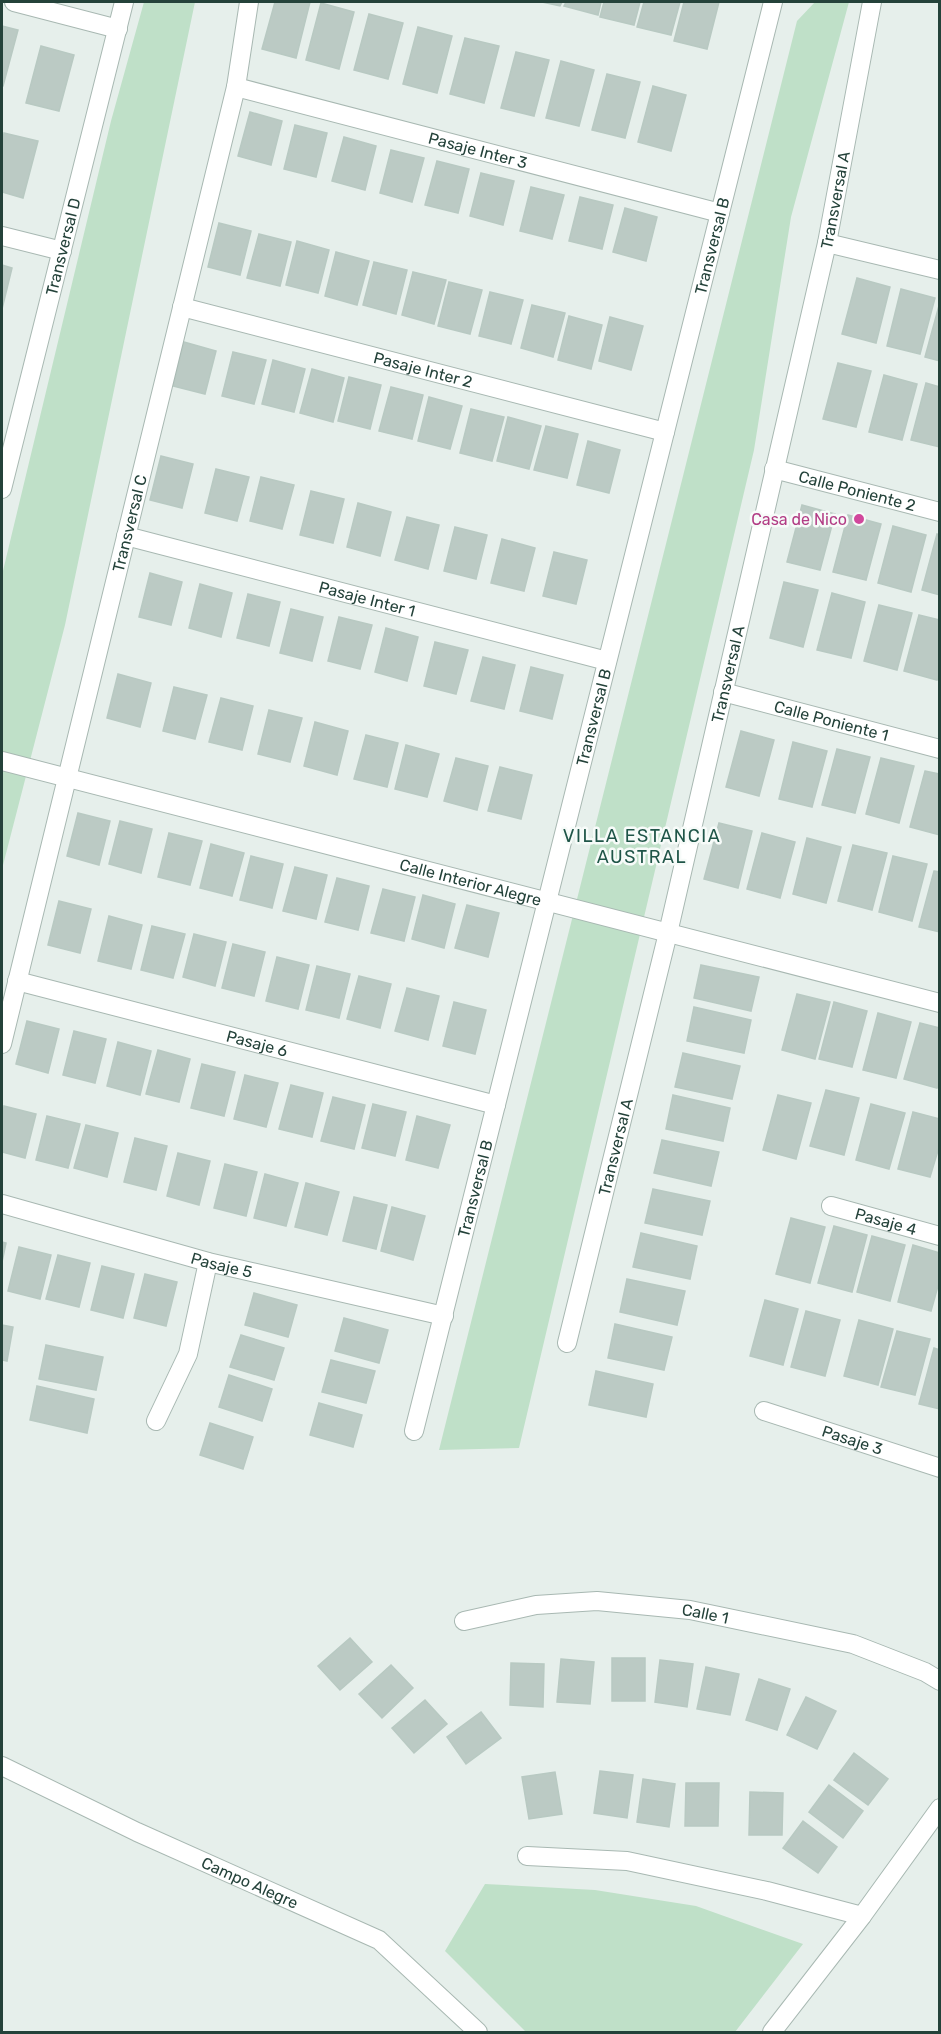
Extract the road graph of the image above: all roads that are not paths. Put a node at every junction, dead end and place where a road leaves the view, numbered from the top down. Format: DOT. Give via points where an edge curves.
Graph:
graph roads {
  1 [pos="14,2"];
  2 [pos="124,2"];
  3 [pos="249,2"];
  4 [pos="773,2"];
  5 [pos="872,2"];
  6 [pos="118,29"];
  7 [pos="236,87"];
  8 [pos="720,213"];
  9 [pos="2,236"];
  10 [pos="827,243"];
  11 [pos="62,251"];
  12 [pos="939,270"];
  13 [pos="182,307"];
  14 [pos="665,432"];
  15 [pos="774,469"];
  16 [pos="2,489"];
  17 [pos="939,512"];
  18 [pos="126,536"];
  19 [pos="607,661"];
  20 [pos="723,692"];
  21 [pos="939,748"];
  22 [pos="2,761"];
  23 [pos="67,778"];
  24 [pos="547,902"];
  25 [pos="668,933"];
  26 [pos="17,981"];
  27 [pos="939,1003"];
  28 [pos="2,1044"];
  29 [pos="496,1105"];
  30 [pos="2,1204"];
  31 [pos="831,1206"];
  32 [pos="939,1236"];
  33 [pos="208,1262"];
  34 [pos="444,1316"];
  35 [pos="567,1343"];
  36 [pos="764,1411"];
  37 [pos="156,1421"];
  38 [pos="414,1431"];
  39 [pos="939,1468"];
  40 [pos="464,1621"];
  41 [pos="939,1681"];
  42 [pos="2,1766"];
  43 [pos="939,1808"];
  44 [pos="527,1857"];
  45 [pos="862,1916"];
  46 [pos="478,2032"];
  47 [pos="772,2032"];
  1 -- 6 [label="street"];
  2 -- 6 [label="street, Transversal D"];
  3 -- 7 [label="street, Transversal C"];
  4 -- 8 [label="street, Transversal B"];
  5 -- 10 [label="street, Transversal A"];
  6 -- 11 [label="street, Transversal D"];
  7 -- 8 [label="street, Pasaje Inter 3"];
  7 -- 13 [label="street, Transversal C"];
  8 -- 14 [label="street, Transversal B"];
  9 -- 11 [label="street"];
  10 -- 12 [label="street"];
  10 -- 15 [label="street, Transversal A"];
  11 -- 16 [label="street, Transversal D"];
  13 -- 14 [label="street, Pasaje Inter 2"];
  13 -- 18 [label="street, Transversal C"];
  14 -- 19 [label="street, Transversal B"];
  15 -- 17 [label="street, Calle Poniente 2"];
  15 -- 20 [label="street, Transversal A"];
  18 -- 19 [label="street, Pasaje Inter 1"];
  18 -- 23 [label="street, Transversal C"];
  19 -- 24 [label="street, Transversal B"];
  20 -- 21 [label="street, Calle Poniente 1"];
  20 -- 25 [label="street, Transversal A"];
  22 -- 23 [label="street, Calle Interior Alegre"];
  23 -- 24 [label="street, Calle Interior Alegre"];
  23 -- 26 [label="street, Transversal C"];
  24 -- 25 [label="street, Calle Interior Alegre"];
  24 -- 29 [label="street, Transversal B"];
  25 -- 27 [label="street, Calle Interior Alegre"];
  25 -- 35 [label="street, Transversal A"];
  26 -- 28 [label="street, Transversal C"];
  26 -- 29 [label="street, Pasaje 6"];
  29 -- 34 [label="street, Transversal B"];
  30 -- 33 [label="street, Pasaje 5"];
  31 -- 32 [label="street, Pasaje 4"];
  33 -- 34 [label="street, Pasaje 5"];
  33 -- 37 [label="street" via="188,1354"];
  34 -- 38 [label="street, Transversal B"];
  36 -- 39 [label="street, Pasaje 3"];
  40 -- 41 [label="street, Calle 1" via="536,1605 597,1601 690,1610 853,1644"];
  42 -- 46 [label="street, Campo Alegre" via="137,1832 379,1940"];
  43 -- 45 [label="street"];
  44 -- 45 [label="street" via="627,1861"];
  45 -- 47 [label="street"];
}
